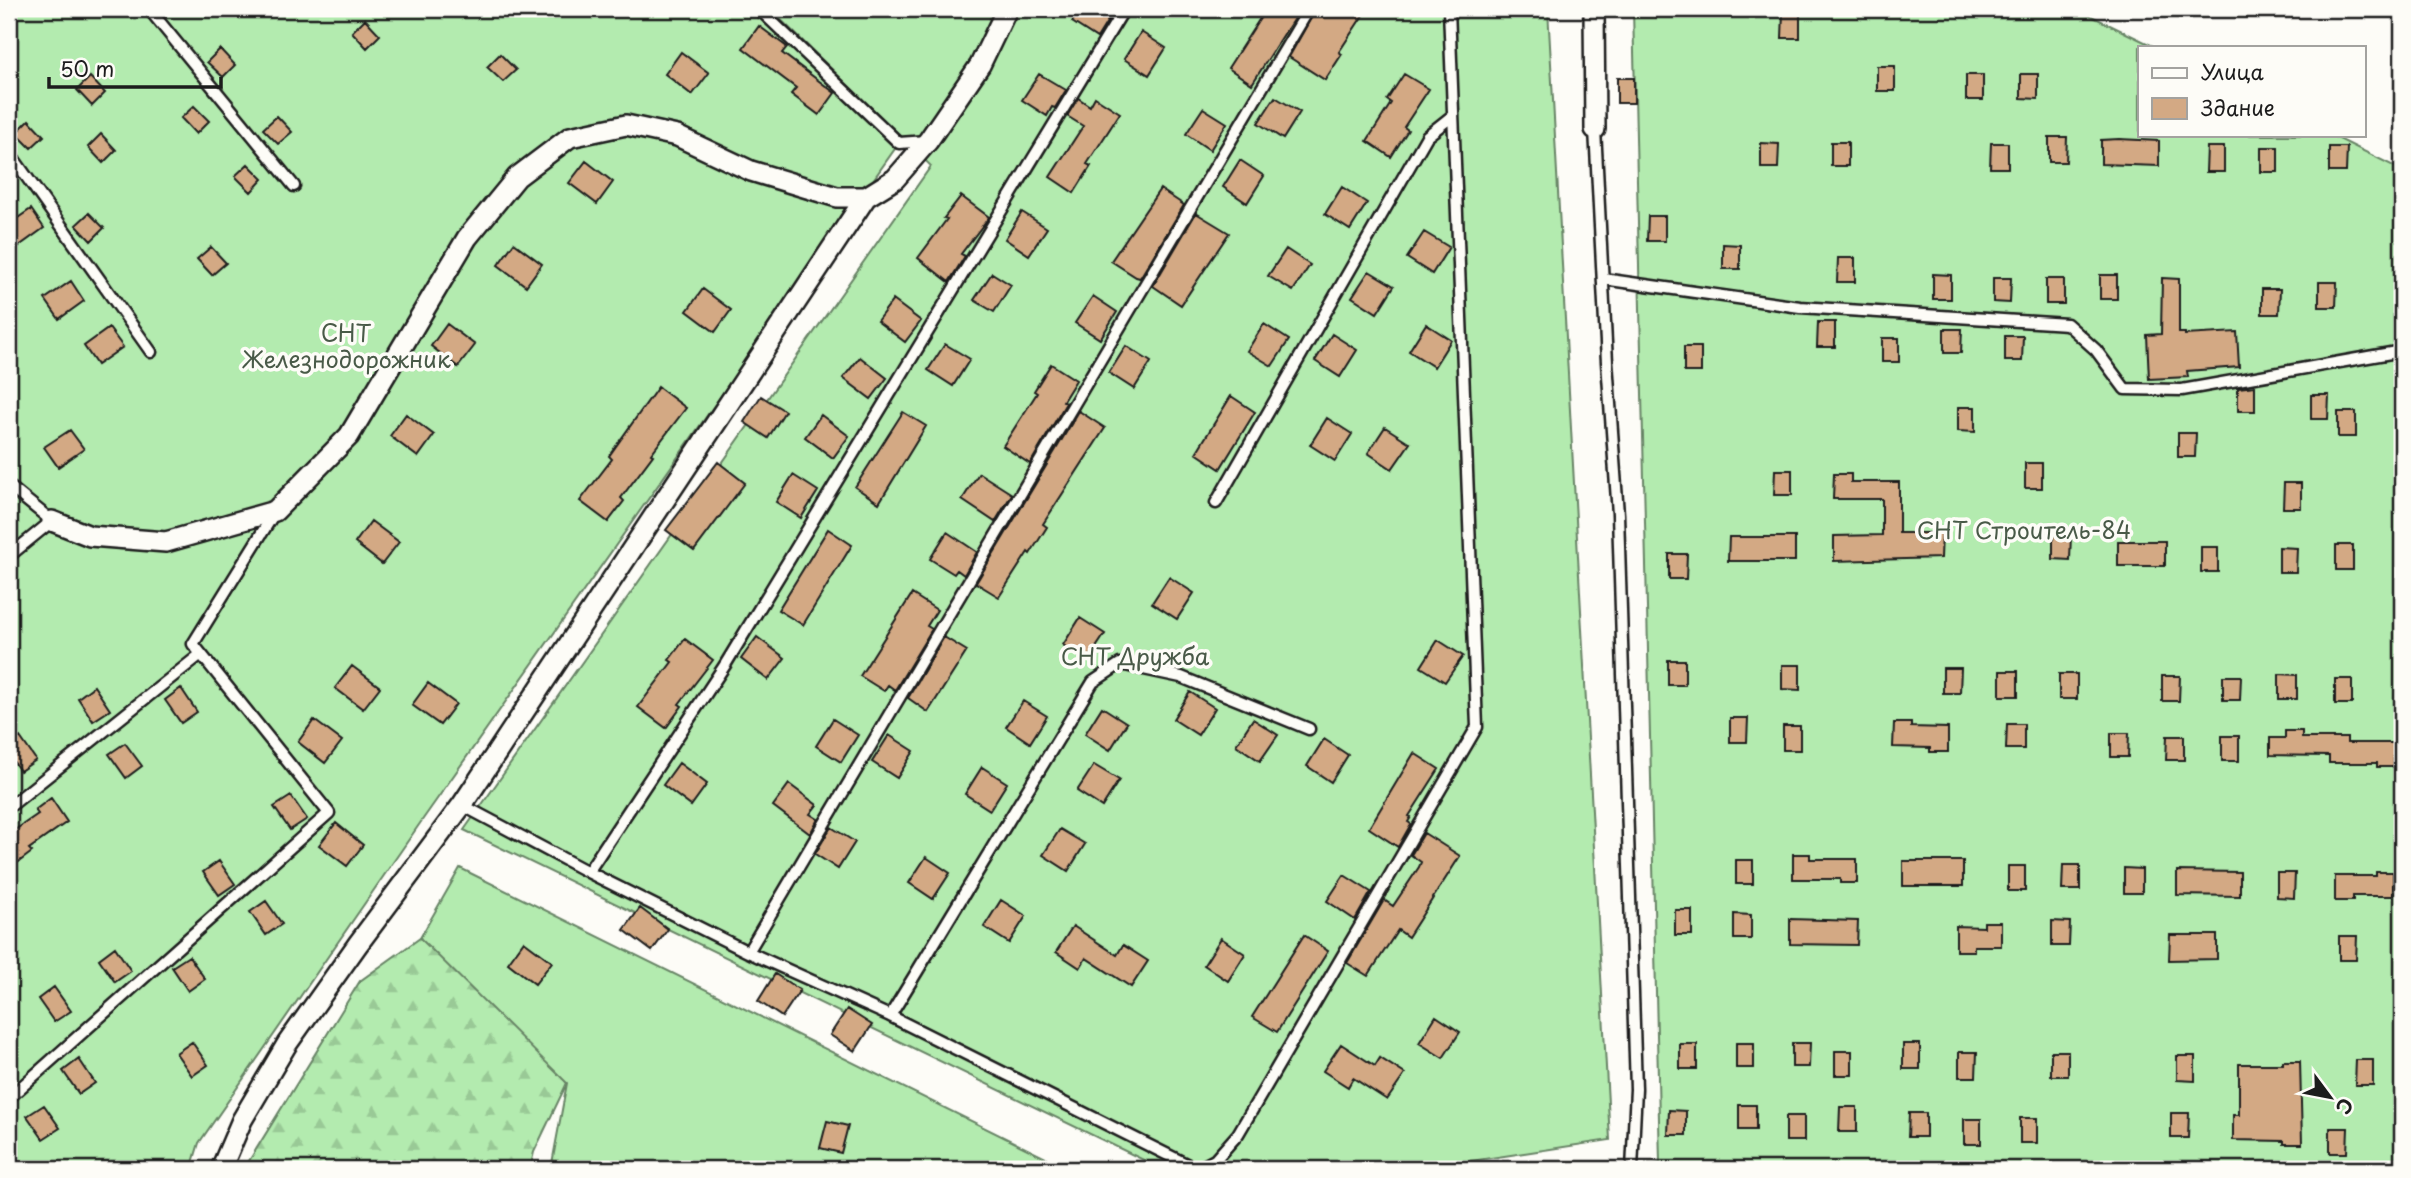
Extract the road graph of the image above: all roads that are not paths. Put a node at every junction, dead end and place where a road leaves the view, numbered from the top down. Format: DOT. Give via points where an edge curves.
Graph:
graph roads {
  1 [pos="149,9"];
  2 [pos="759,9"];
  3 [pos="1007,9"];
  4 [pos="1124,9"];
  5 [pos="1309,9"];
  6 [pos="1449,9"];
  7 [pos="1594,9"];
  8 [pos="1451,117"];
  9 [pos="1595,129"];
  10 [pos="928,141"];
  11 [pos="9,152"];
  12 [pos="294,186"];
  13 [pos="866,197"];
  14 [pos="1603,279"];
  15 [pos="2402,351"];
  16 [pos="151,352"];
  17 [pos="9,486"];
  18 [pos="1216,503"];
  19 [pos="275,511"];
  20 [pos="52,522"];
  21 [pos="9,556"];
  22 [pos="201,654"];
  23 [pos="1309,729"];
  24 [pos="462,805"];
  25 [pos="9,807"];
  26 [pos="588,872"];
  27 [pos="748,952"];
  28 [pos="890,1016"];
  29 [pos="9,1098"];
  30 [pos="1633,1164"];
  31 [pos="221,1169"];
  32 [pos="1197,1169"];
  33 [pos="1627,1169"];
  1 -- 12 [label="lane"];
  2 -- 10 [label="lane" via="899,143"];
  3 -- 10 [label="street" via="980,65"];
  4 -- 26 [label="lane" via="724,665"];
  5 -- 27 [label="lane"];
  6 -- 8 [label="lane"];
  7 -- 9 [label="street"];
  8 -- 18 [label="lane" via="1427,136"];
  8 -- 32 [label="lane" via="1477,727 1238,1134 1215,1160"];
  9 -- 14 [label="lane"];
  10 -- 13 [label="street" via="895,179"];
  11 -- 16 [label="lane"];
  13 -- 19 [label="street" via="837,197 751,171 677,136 626,125 570,137 517,177 467,238 349,436"];
  13 -- 24 [label="street"];
  14 -- 15 [label="lane" via="1800,307 2067,324 2096,349 2125,389 2182,390"];
  14 -- 30 [label="lane" via="1618,514 1636,1089"];
  17 -- 20 [label="lane"];
  19 -- 20 [label="street" via="166,542 90,536"];
  19 -- 22 [label="lane" via="193,645"];
  20 -- 21 [label="lane"];
  22 -- 25 [label="lane"];
  22 -- 29 [label="lane" via="329,813"];
  23 -- 28 [label="lane" via="1181,677 1120,664 1093,682"];
  24 -- 26 [label="lane"];
  24 -- 31 [label="street" via="287,1044 242,1120"];
  26 -- 27 [label="lane"];
  27 -- 28 [label="lane"];
  28 -- 32 [label="lane"];
  30 -- 33 [label="lane"];
}
